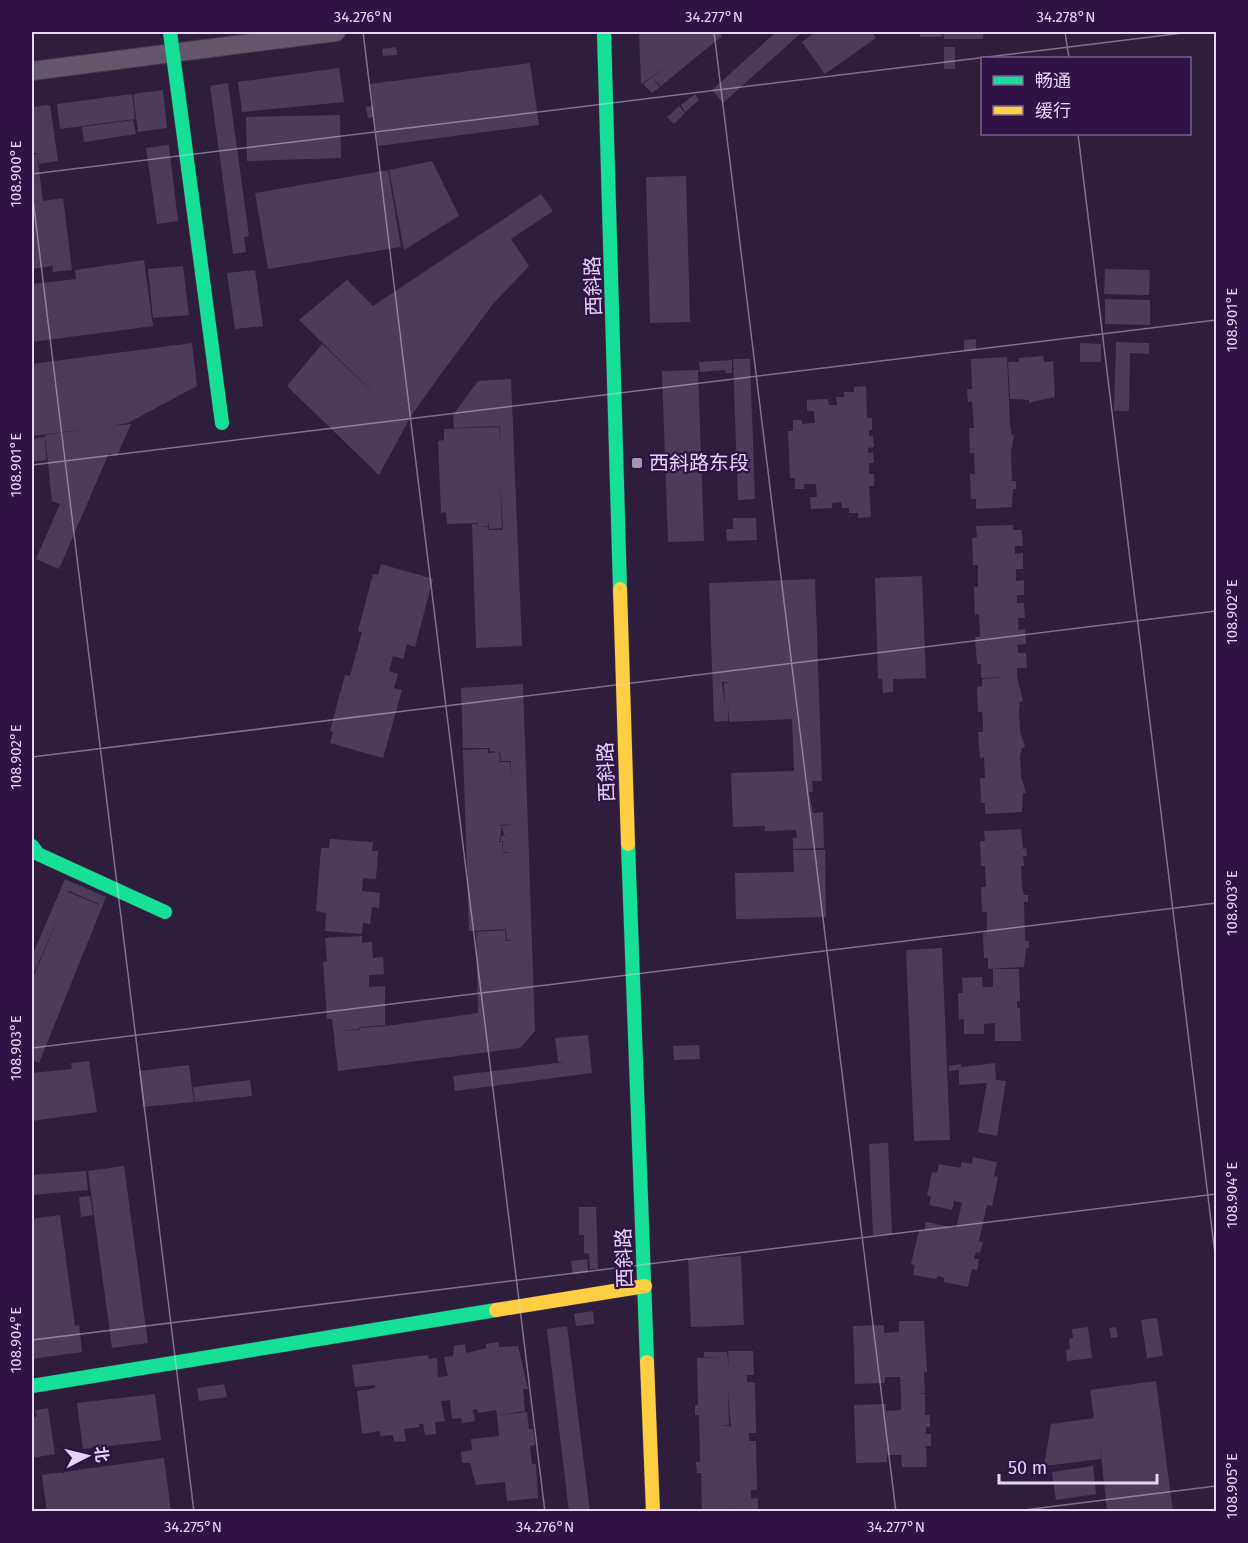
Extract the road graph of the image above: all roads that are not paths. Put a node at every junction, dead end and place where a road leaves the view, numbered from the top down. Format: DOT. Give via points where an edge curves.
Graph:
graph roads {
  1 [pos="170,32"];
  2 [pos="336,32"];
  3 [pos="603,32"];
  4 [pos="173,52"];
  5 [pos="32,71"];
  6 [pos="222,423"];
  7 [pos="32,846"];
  8 [pos="165,912"];
  9 [pos="645,1286"];
  10 [pos="32,1386"];
  11 [pos="653,1512"];
  1 -- 4 [label="street"];
  2 -- 4 [label="street"];
  3 -- 9 [label="street, 西斜路"];
  4 -- 5 [label="street"];
  4 -- 6 [label="street"];
  7 -- 8 [label="street" via="38,854"];
  9 -- 10 [label="street"];
  9 -- 11 [label="street, 西斜路"];
}
